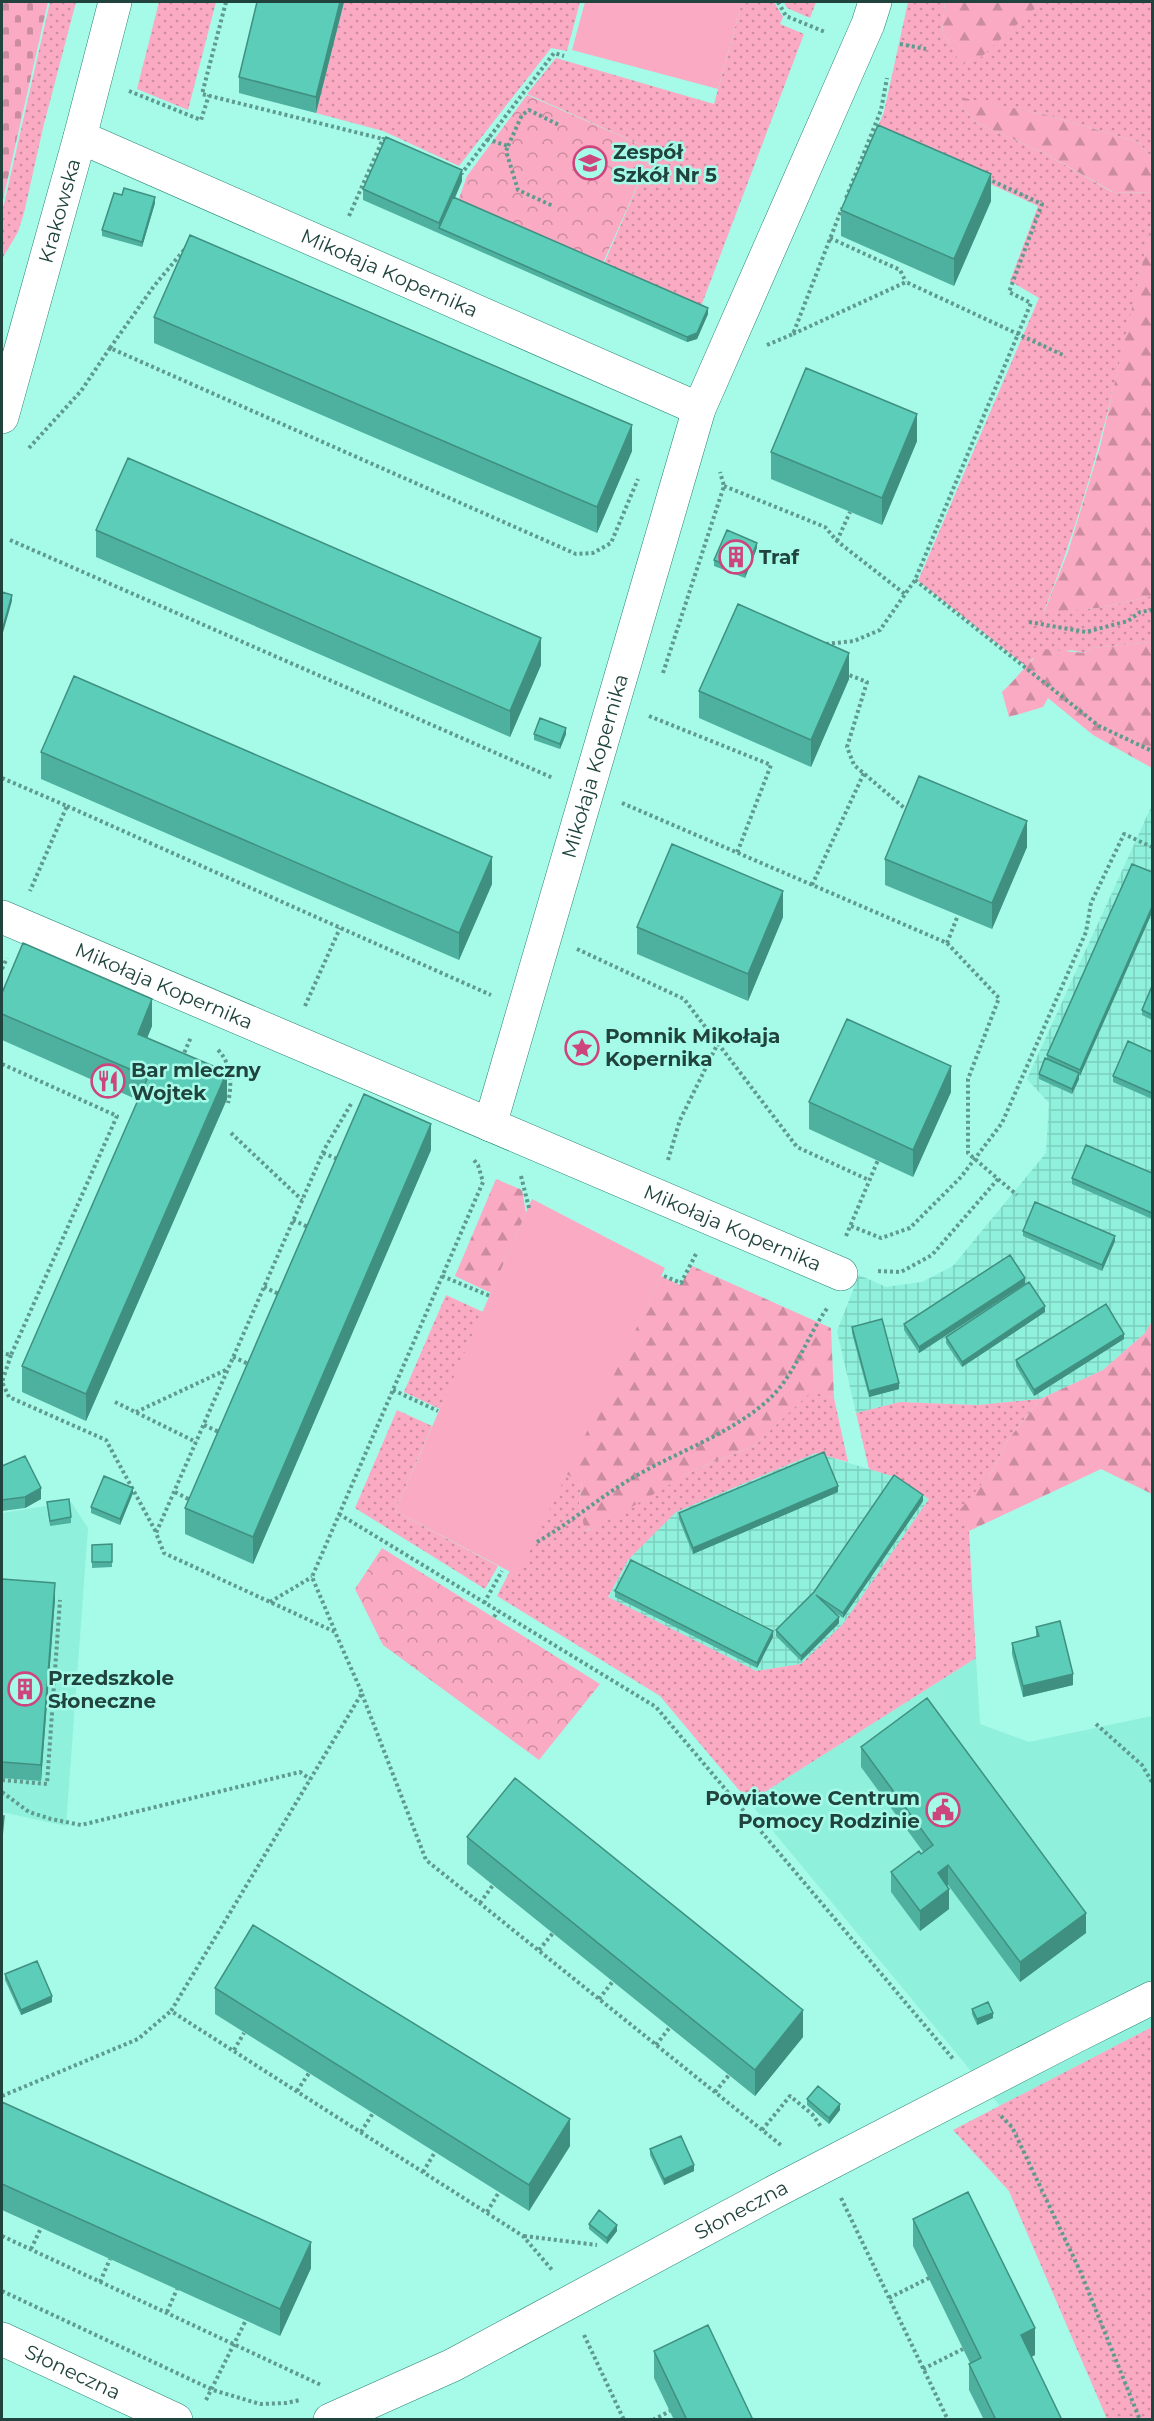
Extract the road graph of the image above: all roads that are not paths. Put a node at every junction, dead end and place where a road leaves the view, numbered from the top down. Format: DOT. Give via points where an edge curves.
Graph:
graph roads {
  1 [pos="116,2"];
  2 [pos="875,2"];
  3 [pos="80,137"];
  4 [pos="699,409"];
  5 [pos="2,417"];
  6 [pos="14,909"];
  7 [pos="490,1125"];
  8 [pos="847,1273"];
  9 [pos="1152,1998"];
  10 [pos="2,2339"];
  11 [pos="189,2414"];
  12 [pos="339,2415"];
  1 -- 3 [label="street, Krakowska"];
  2 -- 4 [label="street, Mikołaja Kopernika"];
  3 -- 4 [label="street, Mikołaja Kopernika"];
  3 -- 5 [label="street, Krakowska"];
  4 -- 7 [label="street, Mikołaja Kopernika"];
  6 -- 7 [label="street, Mikołaja Kopernika" via="290,1040"];
  7 -- 8 [label="street, Mikołaja Kopernika"];
  9 -- 12 [label="street, Słoneczna" via="815,2171 453,2365"];
  10 -- 11 [label="street, Słoneczna"];
}
